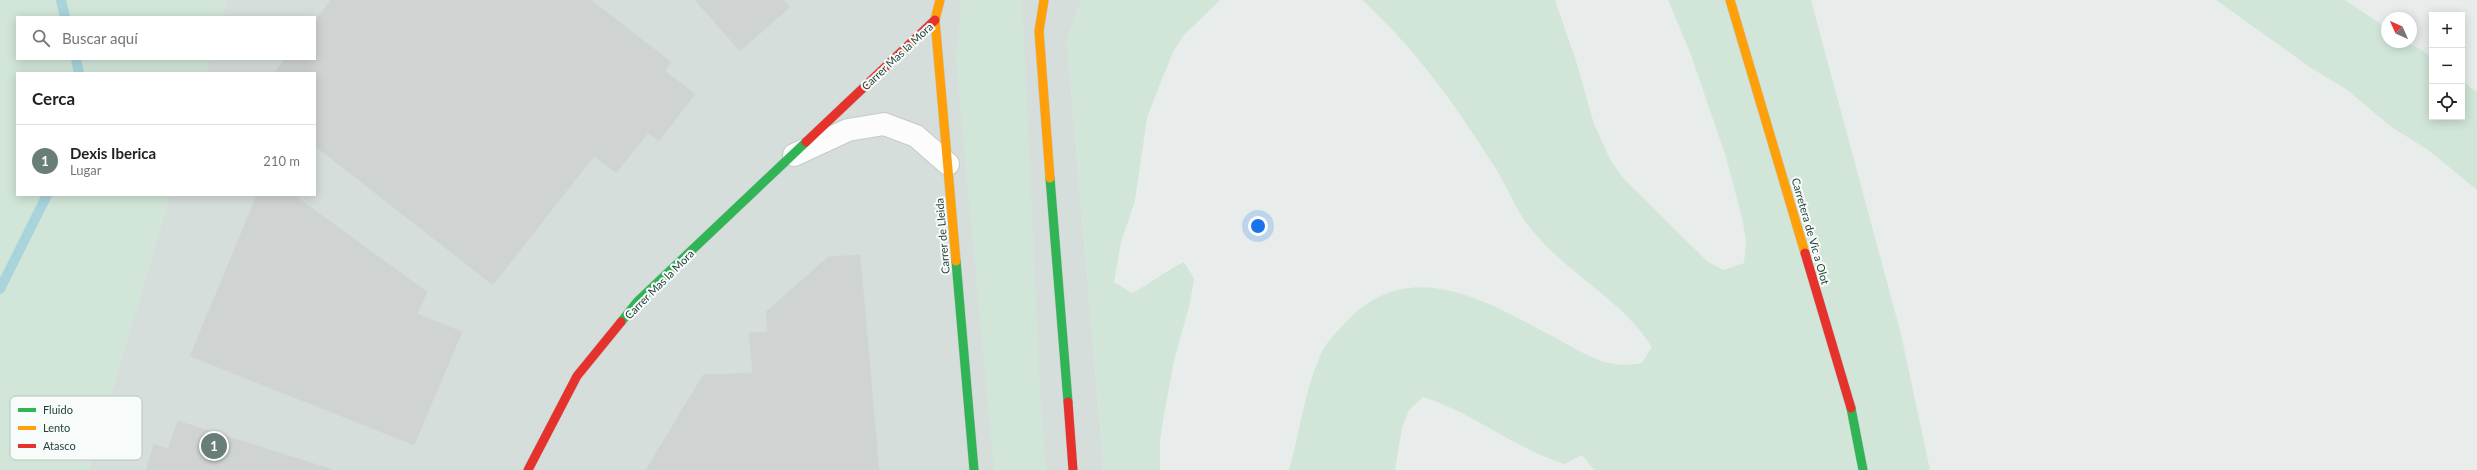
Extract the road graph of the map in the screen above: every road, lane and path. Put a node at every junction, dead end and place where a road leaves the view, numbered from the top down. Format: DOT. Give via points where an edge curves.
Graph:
graph roads {
  1 [pos="940,0"];
  2 [pos="1044,0"];
  3 [pos="1730,0"];
  4 [pos="935,20"];
  5 [pos="789,158"];
  6 [pos="948,164"];
  7 [pos="528,470"];
  8 [pos="974,470"];
  9 [pos="1073,470"];
  10 [pos="1863,470"];
  1 -- 4 [label="street, Carrer de Lleida"];
  2 -- 9 [label="street" via="1039,31"];
  3 -- 10 [label="street, Carretera de Vic a Olot" via="1850,405"];
  4 -- 5 [label="street, Carrer Mas la Mora"];
  4 -- 6 [label="street, Carrer de Lleida"];
  5 -- 6 [label="street, Carrer Mas la Mora" via="848,130 884,124 916,136"];
  5 -- 7 [label="street, Carrer Mas la Mora" via="637,302 577,376"];
  6 -- 8 [label="street, Carrer de Lleida"];
}
